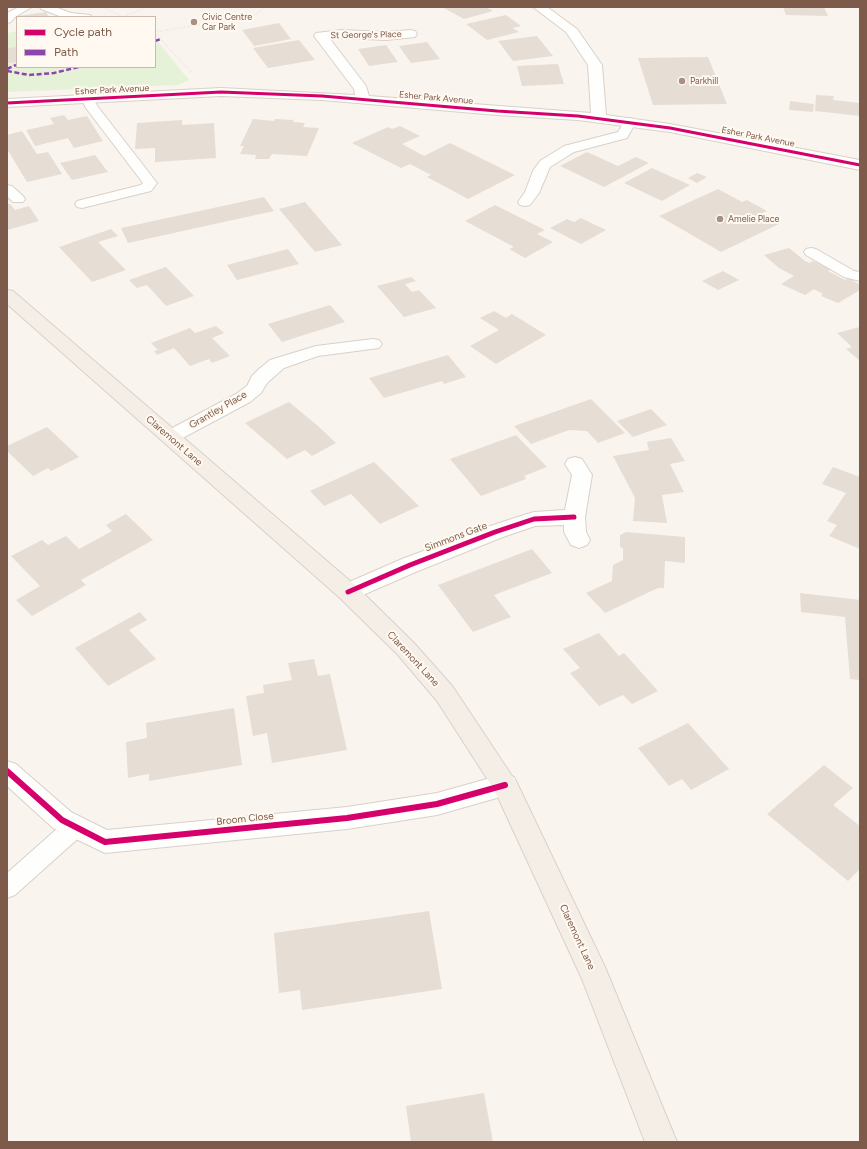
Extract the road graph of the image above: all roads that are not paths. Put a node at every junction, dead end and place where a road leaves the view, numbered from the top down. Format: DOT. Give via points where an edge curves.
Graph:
graph roads {
  1 [pos="27,7"];
  2 [pos="45,7"];
  3 [pos="539,7"];
  4 [pos="70,16"];
  5 [pos="7,20"];
  6 [pos="410,34"];
  7 [pos="88,100"];
  8 [pos="363,100"];
  9 [pos="7,103"];
  10 [pos="599,118"];
  11 [pos="630,122"];
  12 [pos="122,148"];
  13 [pos="118,163"];
  14 [pos="860,165"];
  15 [pos="131,179"];
  16 [pos="7,189"];
  17 [pos="18,199"];
  18 [pos="525,202"];
  19 [pos="811,252"];
  20 [pos="860,277"];
  21 [pos="7,295"];
  22 [pos="373,344"];
  23 [pos="170,437"];
  24 [pos="575,464"];
  25 [pos="574,517"];
  26 [pos="579,540"];
  27 [pos="348,592"];
  28 [pos="7,771"];
  29 [pos="505,785"];
  30 [pos="75,827"];
  31 [pos="7,888"];
  32 [pos="661,1142"];
  1 -- 5 [label="lane" via="11,15"];
  2 -- 4 [label="lane"];
  3 -- 10 [label="street" via="571,29 595,65"];
  6 -- 8 [label="street, St George's Place" via="386,36 319,33 361,89"];
  7 -- 8 [label="street, Esher Park Avenue" via="205,93 322,96"];
  7 -- 9 [label="street, Esher Park Avenue"];
  7 -- 12 [label="lane"];
  8 -- 10 [label="street, Esher Park Avenue"];
  10 -- 11 [label="street, Esher Park Avenue"];
  11 -- 14 [label="street, Esher Park Avenue"];
  11 -- 18 [label="lane" via="623,135 570,149 545,164 532,193"];
  12 -- 13 [label="lane" via="114,153"];
  12 -- 15 [label="lane" via="150,183 146,188 81,199"];
  16 -- 17 [label="lane"];
  19 -- 20 [label="lane" via="849,274"];
  21 -- 23 [label="main road, Claremont Lane"];
  22 -- 23 [label="street, Grantley Place" via="316,352 277,364 243,398"];
  23 -- 27 [label="main road, Claremont Lane"];
  24 -- 25 [label="street" via="582,475"];
  25 -- 26 [label="street" via="575,532"];
  25 -- 27 [label="street, Simmons Gate" via="534,519 410,565"];
  27 -- 29 [label="main road, Claremont Lane" via="406,649 445,694"];
  28 -- 30 [label="street, Broom Close" via="62,820"];
  29 -- 30 [label="street, Broom Close" via="437,804 347,818 105,842"];
  29 -- 32 [label="main road, Claremont Lane" via="594,976"];
  30 -- 31 [label="lane"];
}
